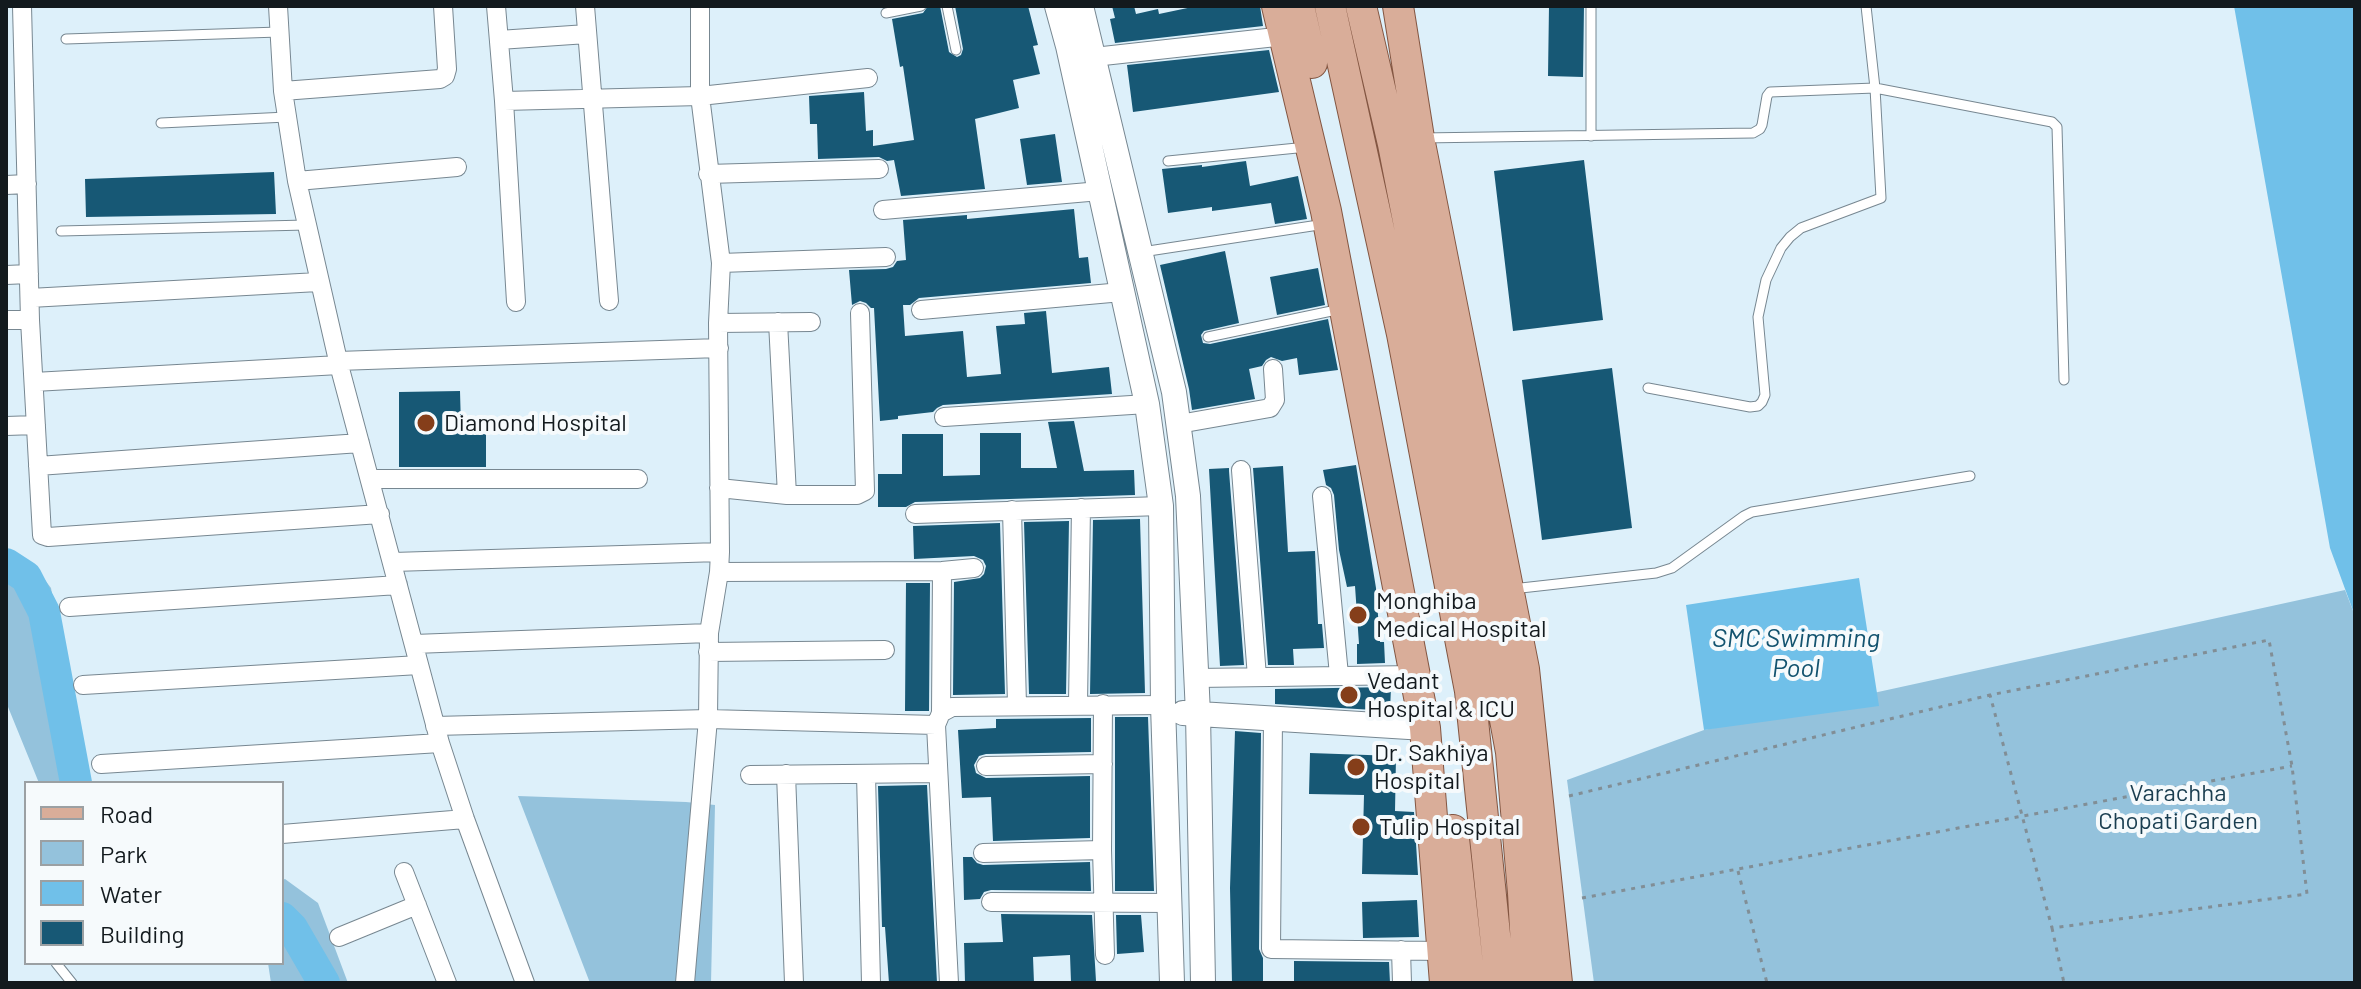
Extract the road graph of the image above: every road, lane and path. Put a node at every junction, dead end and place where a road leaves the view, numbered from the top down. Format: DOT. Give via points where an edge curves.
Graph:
graph roads {
  1 [pos="278,6"];
  2 [pos="443,6"];
  3 [pos="496,6"];
  4 [pos="585,6"];
  5 [pos="700,6"];
  6 [pos="921,6"];
  7 [pos="947,6"];
  8 [pos="1057,6"];
  9 [pos="1081,6"];
  10 [pos="1277,6"];
  11 [pos="1299,6"];
  12 [pos="1316,6"];
  13 [pos="1330,6"];
  14 [pos="1361,6"];
  15 [pos="1398,6"];
  16 [pos="1591,6"];
  17 [pos="1866,6"];
  18 [pos="16,8"];
  19 [pos="886,13"];
  20 [pos="279,32"];
  21 [pos="587,34"];
  22 [pos="1285,36"];
  23 [pos="66,39"];
  24 [pos="499,40"];
  25 [pos="956,50"];
  26 [pos="1094,57"];
  27 [pos="868,78"];
  28 [pos="1875,88"];
  29 [pos="283,91"];
  30 [pos="15,94"];
  31 [pos="700,96"];
  32 [pos="591,97"];
  33 [pos="504,101"];
  34 [pos="287,117"];
  35 [pos="161,123"];
  36 [pos="1591,136"];
  37 [pos="1419,138"];
  38 [pos="1311,146"];
  39 [pos="1168,161"];
  40 [pos="457,167"];
  41 [pos="879,169"];
  42 [pos="708,174"];
  43 [pos="297,181"];
  44 [pos="27,184"];
  45 [pos="6,185"];
  46 [pos="1100,191"];
  47 [pos="883,210"];
  48 [pos="1329,223"];
  49 [pos="306,225"];
  50 [pos="61,231"];
  51 [pos="1141,252"];
  52 [pos="886,257"];
  53 [pos="721,263"];
  54 [pos="29,274"];
  55 [pos="6,275"];
  56 [pos="318,282"];
  57 [pos="1122,292"];
  58 [pos="30,298"];
  59 [pos="609,301"];
  60 [pos="516,302"];
  61 [pos="1344,308"];
  62 [pos="921,310"];
  63 [pos="860,313"];
  64 [pos="6,320"];
  65 [pos="30,320"];
  66 [pos="778,322"];
  67 [pos="811,322"];
  68 [pos="718,323"];
  69 [pos="1208,337"];
  70 [pos="719,348"];
  71 [pos="339,363"];
  72 [pos="1273,369"];
  73 [pos="2064,380"];
  74 [pos="34,382"];
  75 [pos="1648,388"];
  76 [pos="1147,404"];
  77 [pos="944,417"];
  78 [pos="1179,424"];
  79 [pos="36,425"];
  80 [pos="6,426"];
  81 [pos="360,443"];
  82 [pos="38,466"];
  83 [pos="1241,470"];
  84 [pos="1970,476"];
  85 [pos="371,479"];
  86 [pos="638,479"];
  87 [pos="719,488"];
  88 [pos="787,495"];
  89 [pos="1322,496"];
  90 [pos="1161,506"];
  91 [pos="1081,508"];
  92 [pos="1012,510"];
  93 [pos="380,514"];
  94 [pos="915,514"];
  95 [pos="720,552"];
  96 [pos="393,562"];
  97 [pos="974,568"];
  98 [pos="942,571"];
  99 [pos="719,572"];
  100 [pos="398,585"];
  101 [pos="1509,589"];
  102 [pos="69,607"];
  103 [pos="709,633"];
  104 [pos="414,644"];
  105 [pos="885,650"];
  106 [pos="708,652"];
  107 [pos="419,665"];
  108 [pos="1339,675"];
  109 [pos="1415,675"];
  110 [pos="1257,677"];
  111 [pos="1197,678"];
  112 [pos="83,685"];
  113 [pos="1990,695"];
  114 [pos="1078,704"];
  115 [pos="1103,704"];
  116 [pos="1017,705"];
  117 [pos="1163,709"];
  118 [pos="1198,714"];
  119 [pos="1273,718"];
  120 [pos="708,719"];
  121 [pos="938,719"];
  122 [pos="1425,728"];
  123 [pos="438,735"];
  124 [pos="101,764"];
  125 [pos="1103,764"];
  126 [pos="986,766"];
  127 [pos="2292,766"];
  128 [pos="938,773"];
  129 [pos="786,774"];
  130 [pos="866,774"];
  131 [pos="750,775"];
  132 [pos="1569,796"];
  133 [pos="465,819"];
  134 [pos="284,834"];
  135 [pos="1102,850"];
  136 [pos="983,853"];
  137 [pos="1738,869"];
  138 [pos="404,872"];
  139 [pos="1582,898"];
  140 [pos="1103,901"];
  141 [pos="991,902"];
  142 [pos="1170,903"];
  143 [pos="417,905"];
  144 [pos="2052,928"];
  145 [pos="339,937"];
  146 [pos="1401,950"];
  147 [pos="1442,951"];
  148 [pos="1105,955"];
  149 [pos="58,965"];
  150 [pos="442,982"];
  151 [pos="72,983"];
  152 [pos="525,983"];
  153 [pos="685,983"];
  154 [pos="794,983"];
  155 [pos="871,983"];
  156 [pos="949,983"];
  157 [pos="1172,983"];
  158 [pos="1203,983"];
  159 [pos="1402,983"];
  160 [pos="1445,983"];
  161 [pos="1470,983"];
  162 [pos="1485,983"];
  163 [pos="1500,983"];
  164 [pos="1528,983"];
  165 [pos="1557,983"];
  166 [pos="1767,983"];
  167 [pos="2064,983"];
  1 -- 20 [label="street"];
  2 -- 29 [label="street" via="447,69 440,79"];
  3 -- 24 [label="street"];
  4 -- 21 [label="street"];
  5 -- 31 [label="street"];
  6 -- 19 [label="lane"];
  7 -- 25 [label="lane"];
  8 -- 46 [label="street"];
  9 -- 26 [label="street"];
  10 -- 22 [label="main road"];
  11 -- 161 [label="main road" via="1441,706"];
  12 -- 162 [label="main road" via="1447,650"];
  13 -- 163 [label="main road" via="1402,334 1470,691"];
  14 -- 164 [label="main road" via="1393,144 1511,752"];
  15 -- 37 [label="main road"];
  16 -- 36 [label="lane"];
  17 -- 28 [label="lane"];
  18 -- 30 [label="street"];
  20 -- 23 [label="lane"];
  20 -- 29 [label="street"];
  21 -- 24 [label="street"];
  21 -- 32 [label="street"];
  22 -- 26 [label="street"];
  22 -- 38 [label="main road"];
  24 -- 33 [label="street"];
  26 -- 51 [label="street"];
  27 -- 31 [label="street"];
  28 -- 36 [label="lane" via="1770,92 1762,125 1753,133"];
  28 -- 73 [label="lane" via="2055,124"];
  28 -- 75 [label="lane" via="1882,195 1801,228 1781,248 1766,280 1758,317 1762,402 1750,407"];
  29 -- 34 [label="street"];
  30 -- 44 [label="street"];
  31 -- 32 [label="street"];
  31 -- 42 [label="street"];
  32 -- 33 [label="street"];
  32 -- 59 [label="street"];
  33 -- 60 [label="street"];
  34 -- 35 [label="lane"];
  34 -- 43 [label="street"];
  36 -- 37 [label="lane"];
  37 -- 101 [label="main road"];
  38 -- 39 [label="lane"];
  38 -- 48 [label="main road"];
  40 -- 43 [label="street"];
  41 -- 42 [label="street"];
  42 -- 53 [label="street"];
  43 -- 49 [label="street"];
  44 -- 45 [label="street"];
  44 -- 54 [label="street"];
  46 -- 47 [label="street"];
  46 -- 57 [label="street"];
  48 -- 51 [label="lane"];
  48 -- 61 [label="main road"];
  49 -- 50 [label="lane"];
  49 -- 56 [label="street"];
  51 -- 78 [label="street"];
  52 -- 53 [label="street"];
  53 -- 68 [label="street"];
  54 -- 55 [label="street"];
  54 -- 58 [label="street"];
  56 -- 58 [label="street"];
  56 -- 71 [label="street"];
  57 -- 62 [label="street"];
  57 -- 76 [label="street"];
  58 -- 65 [label="street"];
  61 -- 69 [label="lane"];
  61 -- 109 [label="main road"];
  63 -- 88 [label="street" via="865,491"];
  64 -- 65 [label="street"];
  65 -- 74 [label="street"];
  66 -- 67 [label="street"];
  66 -- 68 [label="street"];
  66 -- 88 [label="street"];
  68 -- 70 [label="street"];
  70 -- 71 [label="street"];
  70 -- 87 [label="street"];
  71 -- 74 [label="street"];
  71 -- 81 [label="street"];
  72 -- 78 [label="street" via="1275,400 1270,408"];
  74 -- 79 [label="street"];
  76 -- 77 [label="street"];
  76 -- 90 [label="street"];
  78 -- 111 [label="street"];
  79 -- 80 [label="street"];
  79 -- 82 [label="street"];
  81 -- 82 [label="street"];
  81 -- 85 [label="street"];
  82 -- 93 [label="street" via="41,533 48,537"];
  83 -- 110 [label="street"];
  84 -- 101 [label="lane" via="1752,512 1672,568 1656,573"];
  85 -- 86 [label="street"];
  85 -- 93 [label="street"];
  87 -- 88 [label="street"];
  87 -- 95 [label="street"];
  89 -- 108 [label="street"];
  90 -- 91 [label="street"];
  90 -- 117 [label="street"];
  91 -- 92 [label="street"];
  91 -- 114 [label="street"];
  92 -- 94 [label="street"];
  92 -- 116 [label="street"];
  93 -- 96 [label="street"];
  95 -- 96 [label="street"];
  95 -- 99 [label="street"];
  96 -- 100 [label="street"];
  97 -- 98 [label="street"];
  98 -- 99 [label="street"];
  98 -- 121 [label="street"];
  99 -- 103 [label="street"];
  100 -- 102 [label="street"];
  100 -- 104 [label="street"];
  101 -- 165 [label="main road" via="1524,669"];
  103 -- 104 [label="street"];
  103 -- 106 [label="street"];
  104 -- 107 [label="street"];
  105 -- 106 [label="street"];
  106 -- 120 [label="street"];
  107 -- 112 [label="street"];
  107 -- 123 [label="street"];
  108 -- 109 [label="street"];
  108 -- 110 [label="street"];
  109 -- 122 [label="main road"];
  110 -- 111 [label="street"];
  111 -- 118 [label="street"];
  113 -- 127 [label="path" via="2269,640"];
  113 -- 132 [label="path"];
  113 -- 144 [label="path"];
  114 -- 115 [label="street"];
  114 -- 116 [label="street"];
  115 -- 117 [label="street"];
  115 -- 125 [label="street"];
  116 -- 121 [label="street" via="952,707"];
  117 -- 118 [label="street"];
  117 -- 142 [label="street"];
  118 -- 119 [label="street"];
  118 -- 158 [label="street"];
  119 -- 122 [label="street"];
  119 -- 146 [label="street" via="1271,949"];
  120 -- 121 [label="street"];
  120 -- 123 [label="street"];
  120 -- 153 [label="street"];
  121 -- 128 [label="street"];
  122 -- 147 [label="main road"];
  123 -- 124 [label="street"];
  123 -- 133 [label="street"];
  125 -- 126 [label="street"];
  125 -- 135 [label="street"];
  127 -- 137 [label="path"];
  127 -- 144 [label="path" via="2307,894"];
  128 -- 130 [label="street"];
  128 -- 156 [label="street"];
  129 -- 130 [label="street"];
  129 -- 131 [label="street"];
  129 -- 154 [label="street"];
  130 -- 155 [label="street"];
  133 -- 134 [label="street"];
  133 -- 152 [label="street"];
  135 -- 136 [label="street"];
  135 -- 140 [label="street"];
  137 -- 139 [label="path"];
  137 -- 166 [label="path"];
  138 -- 143 [label="street"];
  140 -- 141 [label="street"];
  140 -- 142 [label="street"];
  140 -- 148 [label="street"];
  142 -- 157 [label="street"];
  143 -- 145 [label="street"];
  143 -- 150 [label="street"];
  144 -- 167 [label="path"];
  146 -- 147 [label="street"];
  146 -- 159 [label="street"];
  147 -- 160 [label="main road"];
  149 -- 151 [label="lane"];
}
